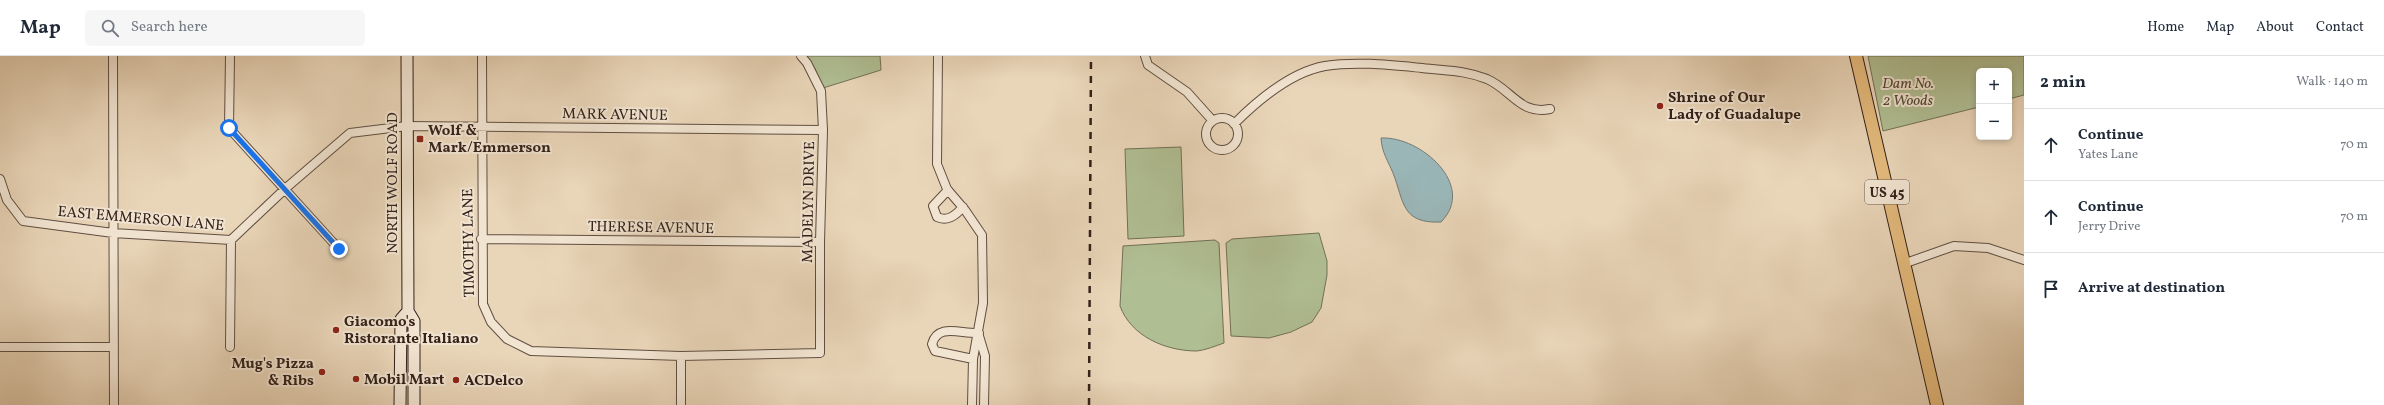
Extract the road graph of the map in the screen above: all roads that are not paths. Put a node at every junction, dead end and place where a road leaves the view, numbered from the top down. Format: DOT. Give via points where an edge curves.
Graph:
graph roads {
  1 [pos="113,56"];
  2 [pos="230,56"];
  3 [pos="407,56"];
  4 [pos="482,56"];
  5 [pos="801,56"];
  6 [pos="938,56"];
  7 [pos="1145,56"];
  8 [pos="1856,56"];
  9 [pos="1550,109"];
  10 [pos="1213,121"];
  11 [pos="1234,124"];
  12 [pos="407,126"];
  13 [pos="481,126"];
  14 [pos="823,130"];
  15 [pos="0,179"];
  16 [pos="286,188"];
  17 [pos="948,190"];
  18 [pos="963,207"];
  19 [pos="114,232"];
  20 [pos="481,239"];
  21 [pos="231,240"];
  22 [pos="820,242"];
  23 [pos="339,249"];
  24 [pos="2024,260"];
  25 [pos="1903,264"];
  26 [pos="408,311"];
  27 [pos="979,333"];
  28 [pos="0,347"];
  29 [pos="114,347"];
  30 [pos="230,347"];
  31 [pos="820,354"];
  32 [pos="681,356"];
  33 [pos="973,358"];
  34 [pos="114,405"];
  35 [pos="400,405"];
  36 [pos="414,405"];
  37 [pos="681,405"];
  38 [pos="972,405"];
  39 [pos="984,405"];
  40 [pos="1937,405"];
  1 -- 19 [label="street"];
  2 -- 16 [label="street" via="229,128"];
  3 -- 12 [label="main road, NORTH WOLF ROAD"];
  4 -- 13 [label="street, TIMOTHY LANE"];
  5 -- 14 [label="street, MADELYN DRIVE" via="807,62 821,92"];
  6 -- 17 [label="street" via="937,164"];
  7 -- 10 [label="street" via="1148,65 1187,92"];
  8 -- 25 [label="main road, US 45"];
  9 -- 11 [label="street" via="1530,109 1520,104 1499,85 1469,72 1396,65 1341,65 1312,70 1289,80"];
  10 -- 11 [label="street" via="1222,118"];
  10 -- 11 [label="street" via="1206,129 1207,140 1219,150 1230,148 1237,140 1237,129"];
  12 -- 13 [label="street, MARK AVENUE"];
  12 -- 16 [label="street, EAST EMMERSON LANE" via="350,133"];
  12 -- 26 [label="main road, NORTH WOLF ROAD"];
  13 -- 14 [label="street, MARK AVENUE"];
  13 -- 20 [label="street, TIMOTHY LANE"];
  14 -- 22 [label="street, MADELYN DRIVE"];
  15 -- 19 [label="street, EAST EMMERSON LANE" via="7,200 23,221"];
  16 -- 21 [label="street, EAST EMMERSON LANE"];
  16 -- 23 [label="street"];
  17 -- 18 [label="street"];
  17 -- 18 [label="street" via="933,206 937,217 942,220 950,218"];
  18 -- 27 [label="street" via="982,235 983,303"];
  19 -- 21 [label="street, EAST EMMERSON LANE"];
  19 -- 29 [label="street"];
  20 -- 22 [label="street, THERESE AVENUE"];
  20 -- 32 [label="street, TIMOTHY LANE" via="483,304 491,322 506,339 531,351"];
  21 -- 30 [label="street"];
  22 -- 31 [label="street, MADELYN DRIVE"];
  24 -- 25 [label="street" via="1988,248 1954,246"];
  25 -- 40 [label="main road, US 45"];
  26 -- 35 [label="main road, NORTH WOLF ROAD" via="401,320"];
  26 -- 36 [label="main road, NORTH WOLF ROAD" via="414,321"];
  27 -- 33 [label="street"];
  27 -- 33 [label="street" via="940,331 934,335 932,344 935,351"];
  27 -- 39 [label="street" via="985,356"];
  28 -- 29 [label="street"];
  29 -- 34 [label="street"];
  31 -- 32 [label="street, TIMOTHY LANE"];
  32 -- 37 [label="street"];
  33 -- 38 [label="street"];
}
